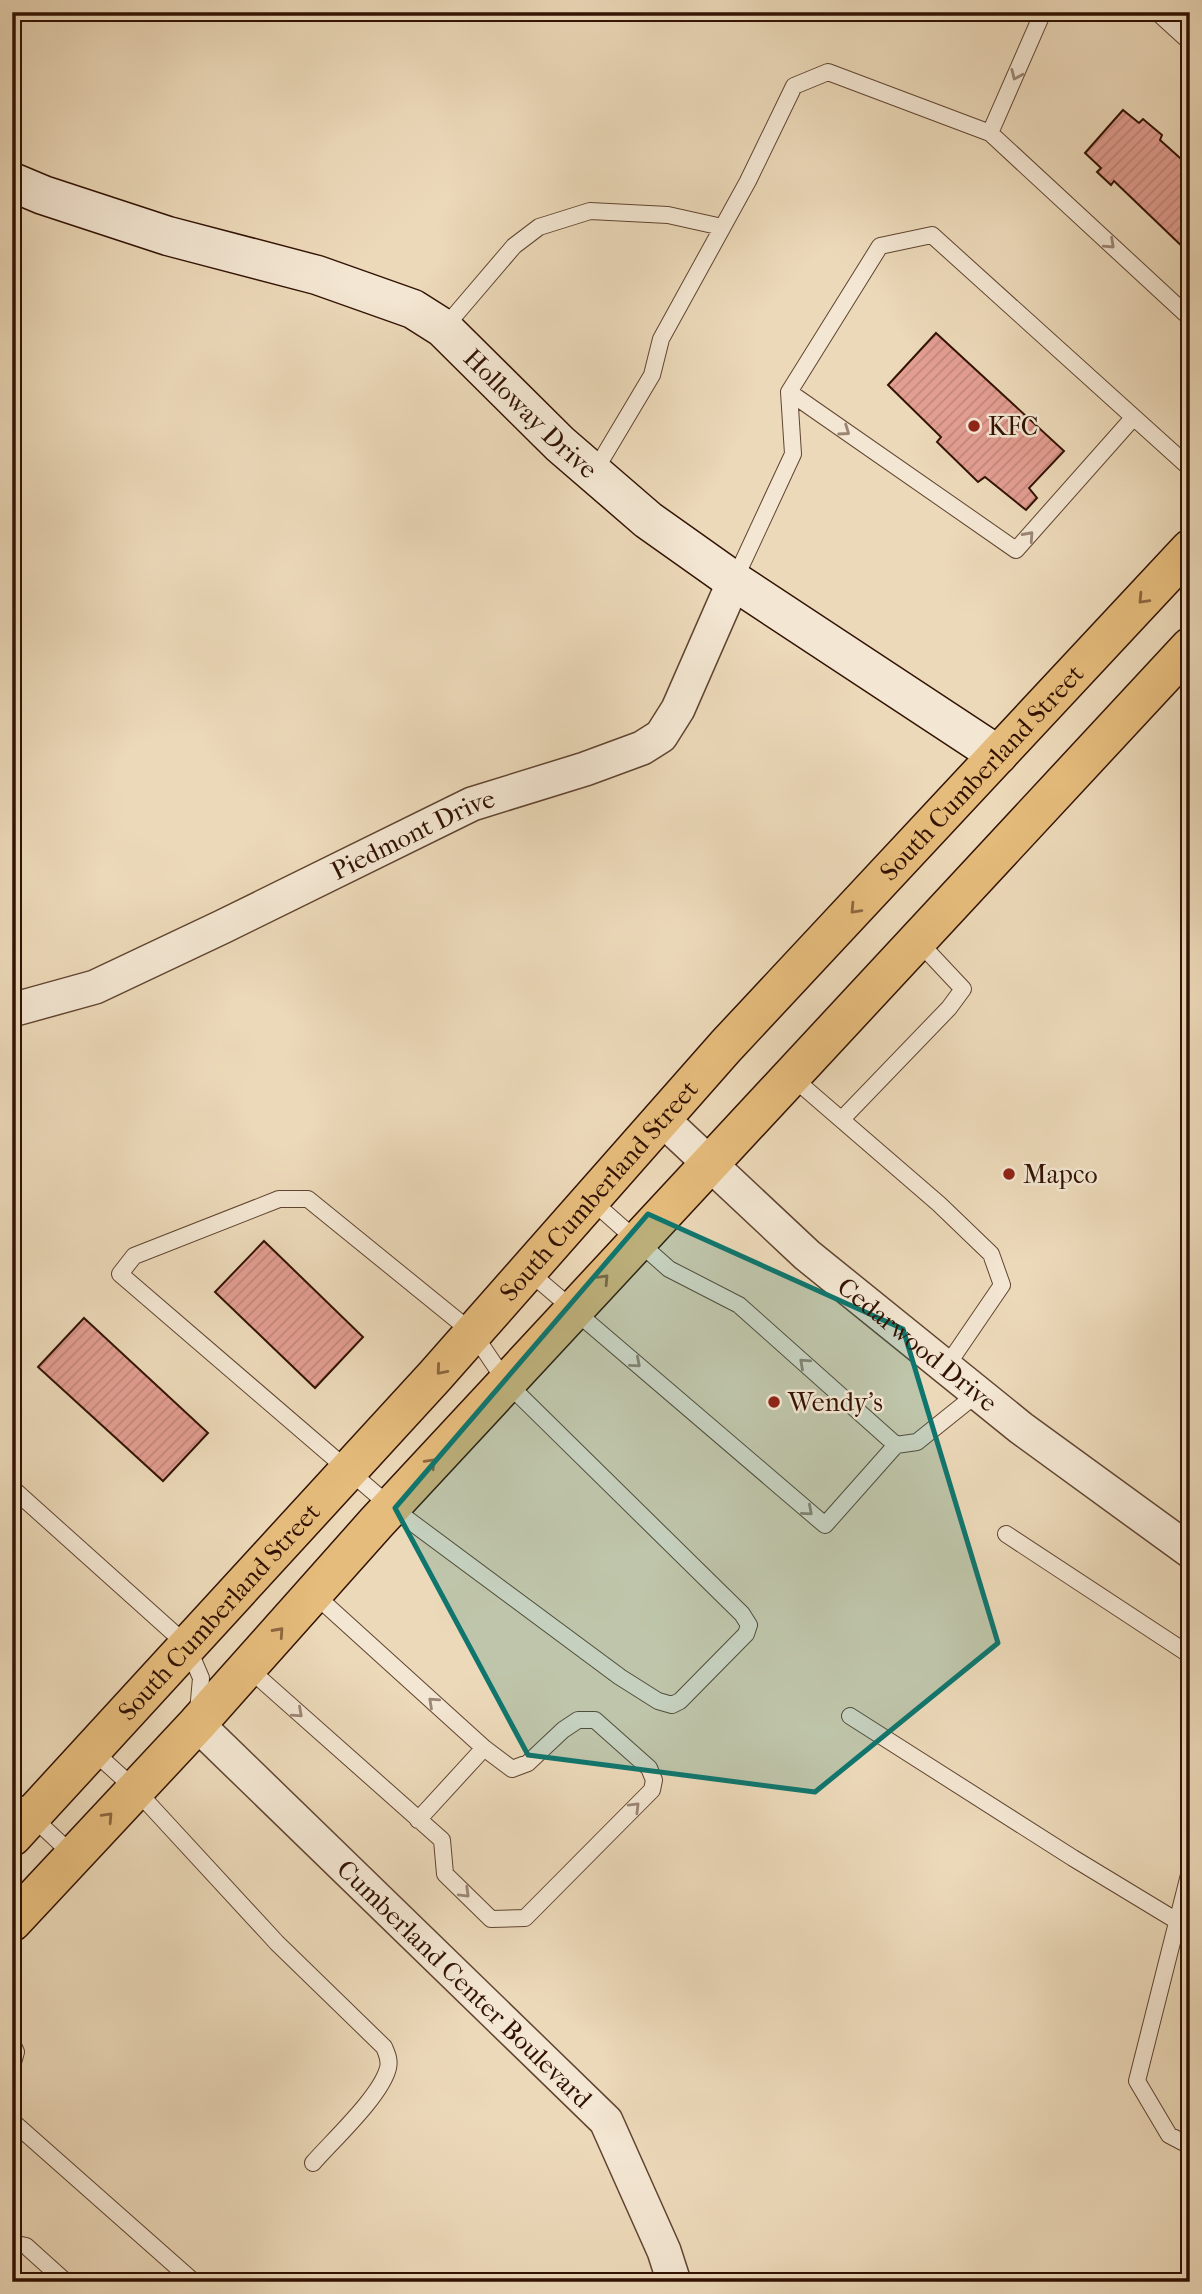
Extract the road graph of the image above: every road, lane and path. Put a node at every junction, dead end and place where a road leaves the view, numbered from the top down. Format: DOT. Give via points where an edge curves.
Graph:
graph roads {
  1 [pos="1043,12"];
  2 [pos="1157,12"];
  3 [pos="1190,42"];
  4 [pos="990,133"];
  5 [pos="12,182"];
  6 [pos="722,227"];
  7 [pos="1190,318"];
  8 [pos="443,328"];
  9 [pos="789,392"];
  10 [pos="1133,418"];
  11 [pos="1190,468"];
  12 [pos="593,474"];
  13 [pos="1190,549"];
  14 [pos="734,581"];
  15 [pos="1190,646"];
  16 [pos="998,755"];
  17 [pos="917,940"];
  18 [pos="12,1010"];
  19 [pos="792,1077"];
  20 [pos="662,1119"];
  21 [pos="842,1119"];
  22 [pos="711,1164"];
  23 [pos="590,1200"];
  24 [pos="639,1242"];
  25 [pos="528,1270"];
  26 [pos="575,1310"];
  27 [pos="473,1333"];
  28 [pos="946,1367"];
  29 [pos="506,1382"];
  30 [pos="978,1393"];
  31 [pos="896,1445"];
  32 [pos="349,1471"];
  33 [pos="12,1488"];
  34 [pos="391,1507"];
  35 [pos="1006,1534"];
  36 [pos="1190,1550"];
  37 [pos="313,1593"];
  38 [pos="187,1645"];
  39 [pos="1190,1655"];
  40 [pos="247,1667"];
  41 [pos="850,1716"];
  42 [pos="197,1724"];
  43 [pos="484,1748"];
  44 [pos="92,1749"];
  45 [pos="135,1789"];
  46 [pos="19,1817"];
  47 [pos="418,1820"];
  48 [pos="73,1854"];
  49 [pos="1190,1871"];
  50 [pos="1177,1921"];
  51 [pos="12,1922"];
  52 [pos="12,2043"];
  53 [pos="12,2066"];
  54 [pos="12,2121"];
  55 [pos="1190,2146"];
  56 [pos="313,2163"];
  57 [pos="12,2243"];
  58 [pos="66,2282"];
  59 [pos="194,2282"];
  60 [pos="674,2282"];
  1 -- 4 [label="lane, one-way"];
  2 -- 3 [label="lane"];
  4 -- 6 [label="lane" via="828,72 794,86"];
  4 -- 7 [label="lane, one-way"];
  5 -- 8 [label="street, Holloway Drive" via="169,236 362,290 413,309"];
  6 -- 8 [label="lane" via="668,215 590,211 539,227 514,246"];
  6 -- 12 [label="lane" via="661,339 652,375"];
  8 -- 12 [label="street, Holloway Drive"];
  9 -- 10 [label="lane, one-way" via="1016,550"];
  9 -- 10 [label="lane" via="880,246 932,236"];
  9 -- 14 [label="lane" via="793,454"];
  10 -- 11 [label="lane"];
  12 -- 14 [label="street, Holloway Drive"];
  13 -- 16 [label="main road, South Cumberland Street, one-way"];
  14 -- 16 [label="street, Holloway Drive"];
  14 -- 18 [label="street, Piedmont Drive" via="678,709 661,736 642,748 472,804 94,987"];
  15 -- 17 [label="main road, South Cumberland Street"];
  16 -- 20 [label="main road, South Cumberland Street, one-way"];
  17 -- 19 [label="main road, South Cumberland Street"];
  17 -- 21 [label="lane" via="963,989"];
  19 -- 21 [label="lane"];
  19 -- 22 [label="main road, South Cumberland Street"];
  20 -- 22 [label="street, Cedarwood Drive"];
  20 -- 23 [label="main road, South Cumberland Street"];
  21 -- 28 [label="lane" via="991,1254 1002,1284"];
  22 -- 24 [label="main road, South Cumberland Street"];
  22 -- 28 [label="street, Cedarwood Drive" via="807,1255"];
  23 -- 24 [label="lane"];
  23 -- 25 [label="main road, South Cumberland Street"];
  26 -- 24 [label="main road, South Cumberland Street, one-way"];
  31 -- 24 [label="lane, one-way" via="739,1305 669,1269"];
  25 -- 26 [label="lane"];
  25 -- 27 [label="main road, South Cumberland Street"];
  26 -- 29 [label="main road, South Cumberland Street"];
  26 -- 31 [label="lane, one-way" via="825,1525"];
  27 -- 29 [label="lane"];
  27 -- 32 [label="main road, South Cumberland Street, one-way"];
  27 -- 32 [label="lane" via="308,1199 279,1199 134,1256 120,1274"];
  28 -- 30 [label="street, Cedarwood Drive"];
  34 -- 29 [label="main road, South Cumberland Street, one-way"];
  29 -- 34 [label="lane" via="742,1614 749,1625 746,1634 680,1701 672,1705 658,1701"];
  30 -- 31 [label="lane" via="917,1442"];
  30 -- 36 [label="street, Cedarwood Drive"];
  32 -- 34 [label="lane"];
  32 -- 38 [label="main road, South Cumberland Street"];
  33 -- 38 [label="lane"];
  34 -- 37 [label="main road, South Cumberland Street"];
  35 -- 39 [label="lane"];
  40 -- 37 [label="main road, South Cumberland Street, one-way"];
  43 -- 37 [label="lane, one-way"];
  38 -- 42 [label="lane" via="201,1678"];
  38 -- 44 [label="main road, South Cumberland Street"];
  40 -- 42 [label="main road, South Cumberland Street"];
  40 -- 47 [label="lane, one-way"];
  41 -- 50 [label="lane"];
  42 -- 45 [label="main road, South Cumberland Street"];
  42 -- 60 [label="street, Cumberland Center Boulevard" via="606,2121"];
  43 -- 47 [label="lane"];
  47 -- 43 [label="lane, one-way" via="442,1840 444,1874 491,1919 525,1918 652,1790 649,1768 595,1720 578,1720 528,1763 512,1769"];
  44 -- 45 [label="lane"];
  44 -- 46 [label="main road, South Cumberland Street"];
  48 -- 45 [label="main road, South Cumberland Street, one-way"];
  45 -- 56 [label="lane" via="277,1943 384,2047 389,2066 381,2087"];
  46 -- 48 [label="lane"];
  48 -- 51 [label="main road, South Cumberland Street"];
  49 -- 50 [label="lane"];
  50 -- 55 [label="lane" via="1137,2081 1169,2135"];
  52 -- 53 [label="lane" via="16,2052"];
  54 -- 59 [label="lane"];
  57 -- 58 [label="lane" via="26,2246"];
}
